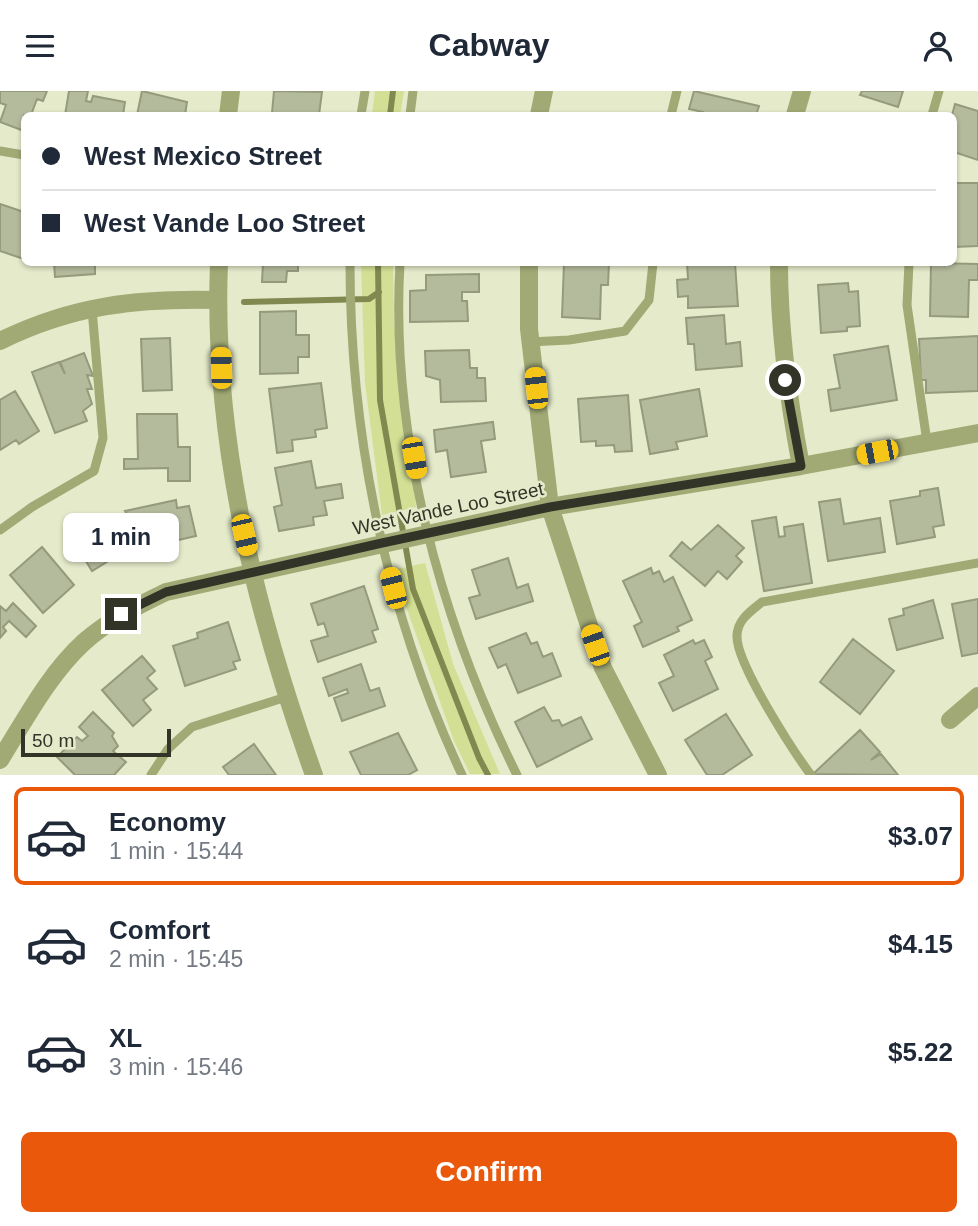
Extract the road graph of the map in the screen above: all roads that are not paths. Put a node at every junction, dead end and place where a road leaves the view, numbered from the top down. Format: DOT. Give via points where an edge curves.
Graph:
graph roads {
  1 [pos="231,91"];
  2 [pos="365,91"];
  3 [pos="413,91"];
  4 [pos="544,91"];
  5 [pos="677,91"];
  6 [pos="802,91"];
  7 [pos="939,91"];
  8 [pos="228,112"];
  9 [pos="362,112"];
  10 [pos="410,112"];
  11 [pos="540,112"];
  12 [pos="672,112"];
  13 [pos="796,112"];
  14 [pos="933,112"];
  15 [pos="0,151"];
  16 [pos="21,154"];
  17 [pos="219,266"];
  18 [pos="350,266"];
  19 [pos="400,266"];
  20 [pos="529,266"];
  21 [pos="653,266"];
  22 [pos="779,266"];
  23 [pos="909,266"];
  24 [pos="218,300"];
  25 [pos="92,307"];
  26 [pos="0,341"];
  27 [pos="530,342"];
  28 [pos="978,433"];
  29 [pos="927,442"];
  30 [pos="801,466"];
  31 [pos="550,507"];
  32 [pos="0,530"];
  33 [pos="426,533"];
  34 [pos="382,543"];
  35 [pos="978,563"];
  36 [pos="252,572"];
  37 [pos="286,697"];
  38 [pos="978,697"];
  39 [pos="950,720"];
  40 [pos="0,760"];
  41 [pos="151,775"];
  42 [pos="314,775"];
  43 [pos="461,775"];
  44 [pos="517,775"];
  45 [pos="659,775"];
  46 [pos="811,775"];
  1 -- 8 [label="street"];
  2 -- 9 [label="lane"];
  3 -- 10 [label="lane"];
  4 -- 11 [label="street"];
  5 -- 12 [label="lane"];
  6 -- 13 [label="street"];
  7 -- 14 [label="lane"];
  15 -- 16 [label="lane"];
  17 -- 24 [label="street"];
  18 -- 34 [label="lane" via="356,376"];
  19 -- 33 [label="lane" via="397,307 407,415"];
  20 -- 27 [label="street"];
  21 -- 27 [label="lane" via="649,300 625,331"];
  22 -- 30 [label="street" via="785,380"];
  23 -- 29 [label="lane" via="907,305"];
  24 -- 25 [label="street" via="155,299"];
  24 -- 36 [label="street" via="236,492"];
  25 -- 26 [label="street" via="37,323"];
  25 -- 32 [label="lane" via="103,438 94,471"];
  27 -- 31 [label="street"];
  28 -- 29 [label="street, West Vande Loo Street"];
  29 -- 30 [label="street, West Vande Loo Street"];
  30 -- 31 [label="street, West Vande Loo Street"];
  31 -- 33 [label="street, West Vande Loo Street"];
  31 -- 45 [label="street" via="603,668"];
  33 -- 34 [label="street, West Vande Loo Street"];
  33 -- 44 [label="lane" via="454,626"];
  34 -- 36 [label="street, West Vande Loo Street"];
  34 -- 43 [label="lane" via="418,674"];
  35 -- 46 [label="lane" via="762,602 743,619 737,636 742,655 783,736"];
  36 -- 37 [label="street"];
  36 -- 40 [label="street, West Vande Loo Street" via="166,592 121,614 83,643"];
  37 -- 41 [label="lane" via="192,727 168,749"];
  37 -- 42 [label="street"];
  38 -- 39 [label="street"];
}
